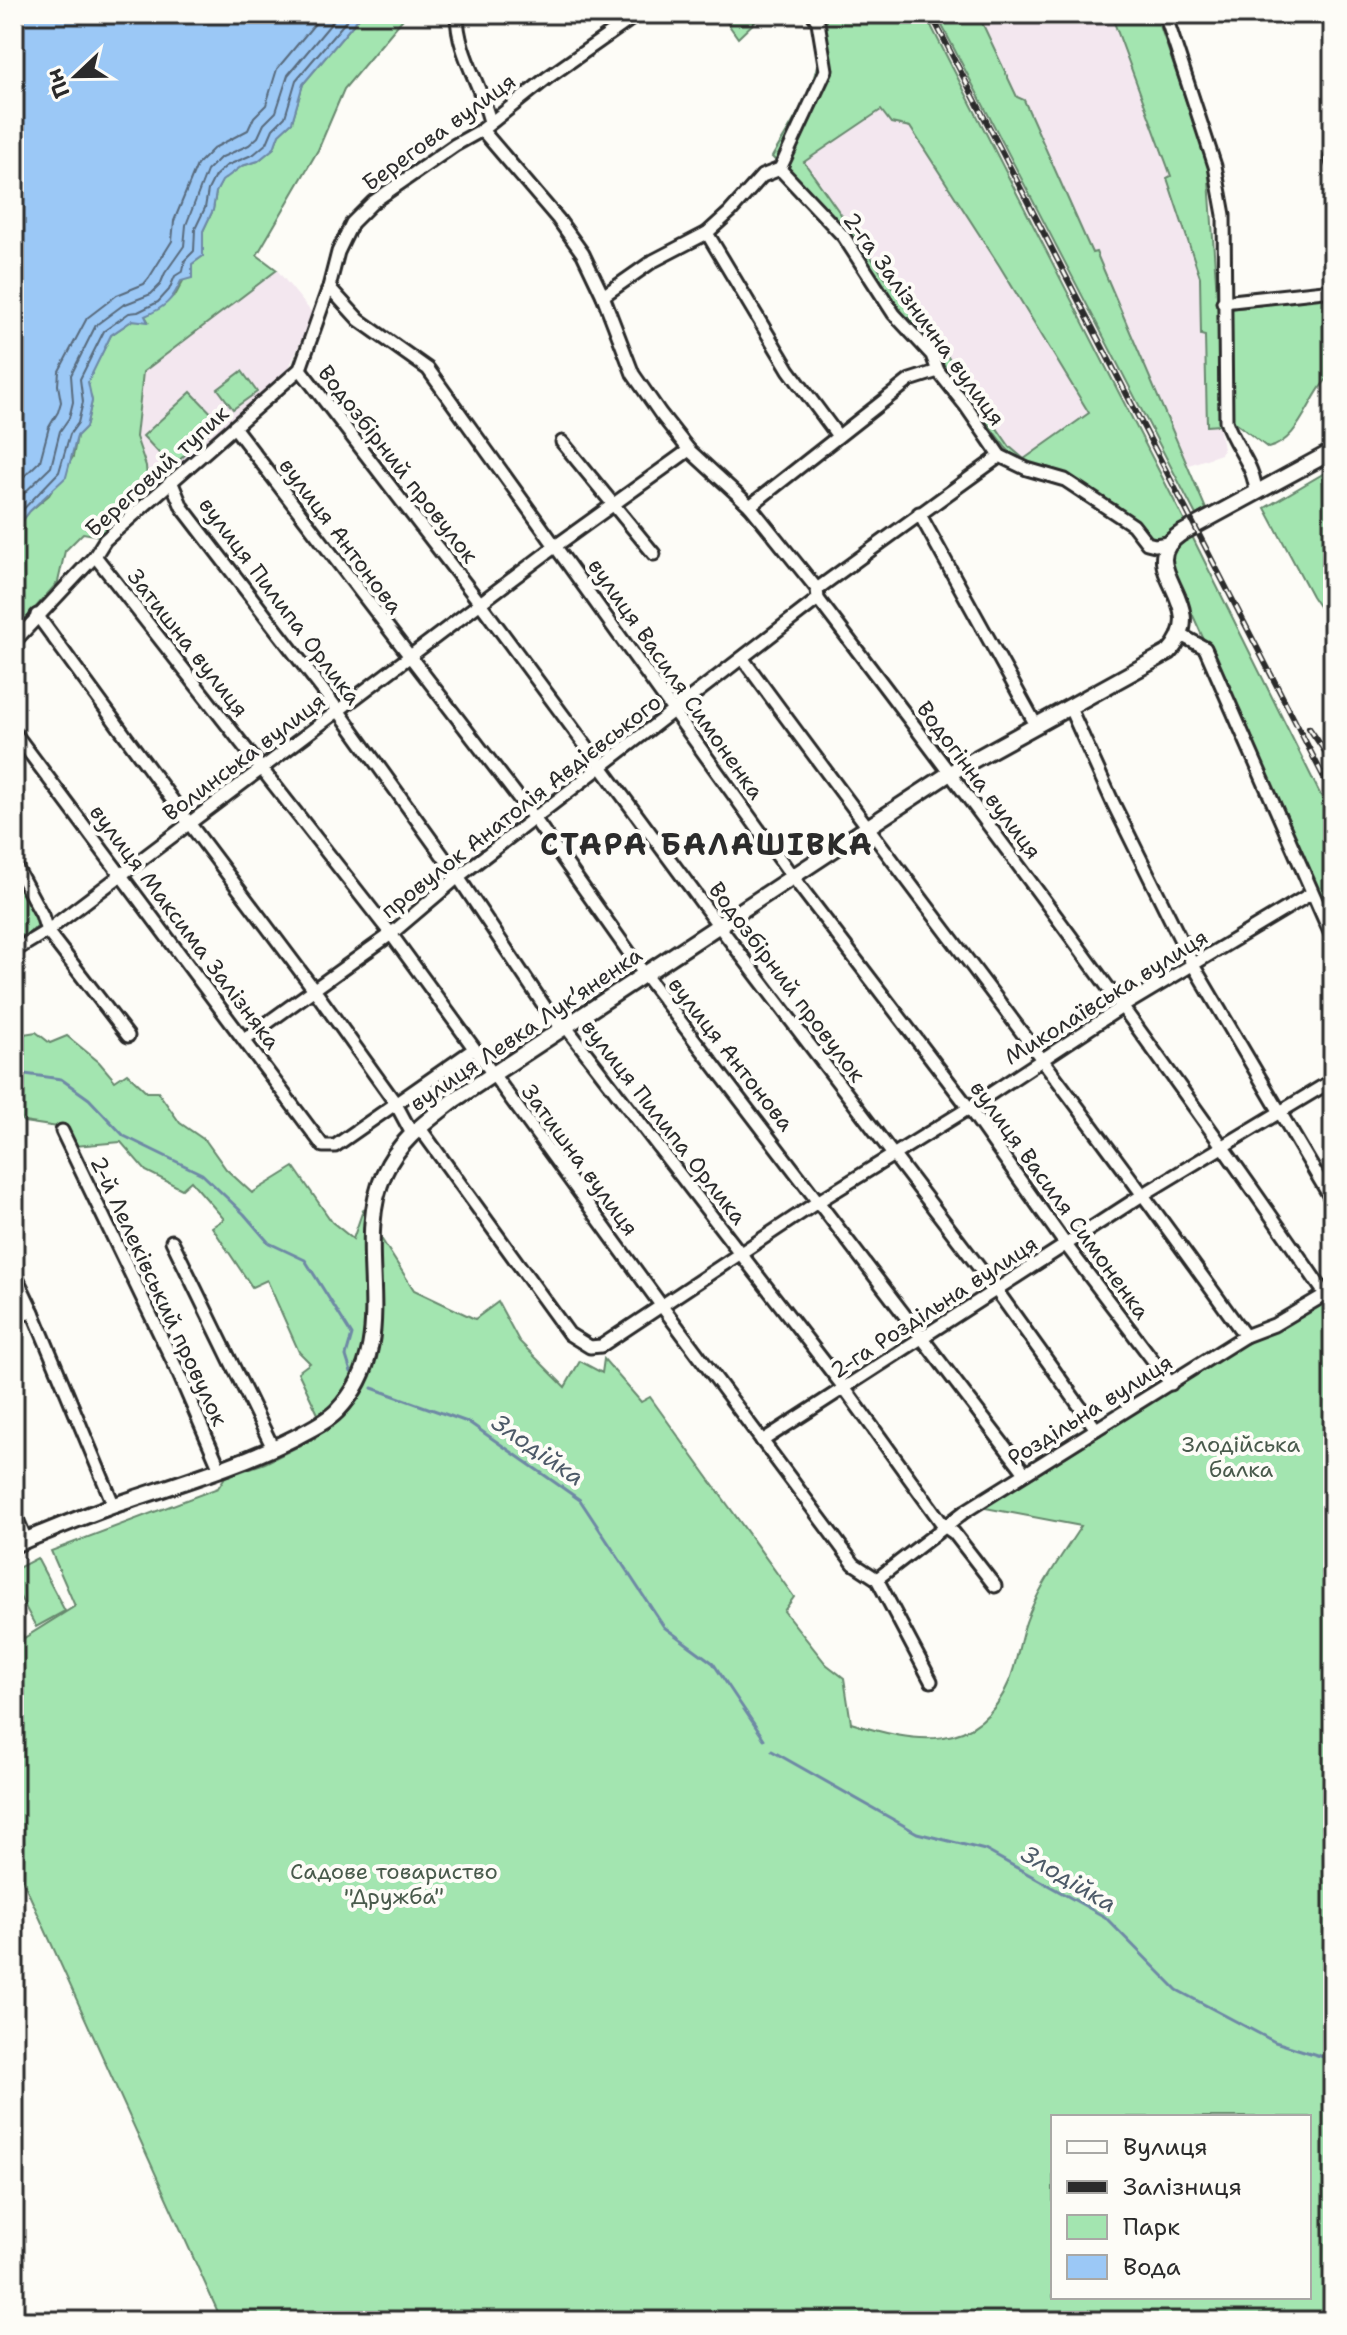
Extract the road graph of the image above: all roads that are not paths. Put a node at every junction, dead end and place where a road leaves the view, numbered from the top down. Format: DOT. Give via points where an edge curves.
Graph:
graph roads {
  1 [pos="457,14"];
  2 [pos="638,14"];
  3 [pos="813,14"];
  4 [pos="1165,14"];
  5 [pos="486,126"];
  6 [pos="1333,156"];
  7 [pos="1333,164"];
  8 [pos="780,169"];
  9 [pos="707,233"];
  10 [pos="329,287"];
  11 [pos="1333,290"];
  12 [pos="603,296"];
  13 [pos="1223,302"];
  14 [pos="300,369"];
  15 [pos="938,371"];
  16 [pos="234,427"];
  17 [pos="838,436"];
  18 [pos="562,442"];
  19 [pos="689,450"];
  20 [pos="1333,451"];
  21 [pos="1000,456"];
  22 [pos="171,481"];
  23 [pos="1256,494"];
  24 [pos="613,505"];
  25 [pos="750,506"];
  26 [pos="919,513"];
  27 [pos="1168,543"];
  28 [pos="557,545"];
  29 [pos="654,554"];
  30 [pos="95,556"];
  31 [pos="817,594"];
  32 [pos="480,603"];
  33 [pos="37,615"];
  34 [pos="1178,641"];
  35 [pos="14,642"];
  36 [pos="409,659"];
  37 [pos="743,659"];
  38 [pos="1069,706"];
  39 [pos="338,710"];
  40 [pos="675,711"];
  41 [pos="1036,725"];
  42 [pos="14,732"];
  43 [pos="602,766"];
  44 [pos="260,769"];
  45 [pos="950,773"];
  46 [pos="534,818"];
  47 [pos="189,823"];
  48 [pos="865,826"];
  49 [pos="15,865"];
  50 [pos="121,875"];
  51 [pos="792,876"];
  52 [pos="458,877"];
  53 [pos="1312,893"];
  54 [pos="719,926"];
  55 [pos="47,931"];
  56 [pos="391,934"];
  57 [pos="1333,939"];
  58 [pos="14,951"];
  59 [pos="1193,965"];
  60 [pos="645,975"];
  61 [pos="313,988"];
  62 [pos="1122,1007"];
  63 [pos="566,1027"];
  64 [pos="128,1036"];
  65 [pos="245,1039"];
  66 [pos="474,1049"];
  67 [pos="1043,1059"];
  68 [pos="492,1075"];
  69 [pos="1333,1080"];
  70 [pos="396,1104"];
  71 [pos="969,1108"];
  72 [pos="1278,1112"];
  73 [pos="415,1130"];
  74 [pos="62,1131"];
  75 [pos="1224,1145"];
  76 [pos="892,1155"];
  77 [pos="1144,1194"];
  78 [pos="819,1201"];
  79 [pos="1333,1202"];
  80 [pos="172,1241"];
  81 [pos="1066,1245"];
  82 [pos="740,1253"];
  83 [pos="14,1272"];
  84 [pos="997,1291"];
  85 [pos="1329,1292"];
  86 [pos="661,1305"];
  87 [pos="33,1312"];
  88 [pos="14,1316"];
  89 [pos="1245,1336"];
  90 [pos="922,1339"];
  91 [pos="1171,1384"];
  92 [pos="845,1389"];
  93 [pos="1096,1429"];
  94 [pos="762,1441"];
  95 [pos="273,1448"];
  96 [pos="220,1469"];
  97 [pos="1025,1473"];
  98 [pos="114,1506"];
  99 [pos="14,1512"];
  100 [pos="944,1526"];
  101 [pos="20,1543"];
  102 [pos="877,1579"];
  103 [pos="995,1586"];
  104 [pos="931,1681"];
  1 -- 5 [label="street, Водогінна вулиця" via="457,33 484,96"];
  2 -- 5 [label="street, Берегова вулиця"];
  3 -- 8 [label="street" via="826,70"];
  4 -- 13 [label="street" via="1215,166 1224,215"];
  5 -- 10 [label="street, Берегова вулиця" via="398,182 352,223"];
  5 -- 12 [label="street, Водогінна вулиця" via="583,254"];
  6 -- 7 [label="street"];
  8 -- 9 [label="street" via="762,176"];
  8 -- 15 [label="street, 2-га Залізнична вулиця" via="844,237 894,314 932,355"];
  9 -- 12 [label="street" via="653,261"];
  9 -- 17 [label="street" via="789,370"];
  10 -- 14 [label="street, Берегова вулиця"];
  10 -- 28 [label="street, вулиця Василя Симоненка" via="359,320 428,369"];
  11 -- 13 [label="street"];
  12 -- 19 [label="street, Водогінна вулиця" via="633,374"];
  13 -- 23 [label="street" via="1226,421 1252,470"];
  14 -- 16 [label="street, Береговий тупик"];
  14 -- 32 [label="street, Водозбірний провулок"];
  15 -- 17 [label="street" via="910,380"];
  15 -- 21 [label="street, 2-га Залізнична вулиця"];
  16 -- 22 [label="street, Береговий тупик"];
  16 -- 36 [label="street, вулиця Антонова"];
  17 -- 25 [label="street"];
  18 -- 24 [label="street"];
  19 -- 24 [label="street, Волинська вулиця"];
  19 -- 25 [label="street, Водогінна вулиця"];
  20 -- 23 [label="street"];
  21 -- 26 [label="street, провулок Анатолія Авдієвського"];
  21 -- 27 [label="street, 2-га Залізнична вулиця" via="1065,480 1133,525 1147,543"];
  22 -- 30 [label="street, Береговий тупик" via="105,540"];
  22 -- 39 [label="street, вулиця Пилипа Орлика" via="182,507"];
  23 -- 27 [label="street"];
  24 -- 28 [label="street, Волинська вулиця"];
  24 -- 29 [label="street"];
  25 -- 31 [label="street, Водогінна вулиця"];
  26 -- 31 [label="street, провулок Анатолія Авдієвського"];
  26 -- 41 [label="street"];
  27 -- 34 [label="street" via="1164,565 1184,612"];
  28 -- 32 [label="street, Волинська вулиця"];
  28 -- 40 [label="street, вулиця Василя Симоненка"];
  30 -- 33 [label="street, Береговий тупик"];
  30 -- 44 [label="street, Затишна вулиця"];
  31 -- 37 [label="street, провулок Анатолія Авдієвського"];
  31 -- 45 [label="street, Водогінна вулиця"];
  32 -- 36 [label="street, Волинська вулиця"];
  32 -- 43 [label="street, Водозбірний провулок"];
  33 -- 35 [label="street, Береговий тупик"];
  33 -- 47 [label="street"];
  34 -- 38 [label="street, вулиця Левка Лукʼяненка" via="1156,662"];
  34 -- 53 [label="street" via="1205,648"];
  36 -- 39 [label="street, Волинська вулиця"];
  36 -- 46 [label="street, вулиця Антонова"];
  37 -- 40 [label="street, провулок Анатолія Авдієвського"];
  37 -- 48 [label="street"];
  38 -- 41 [label="street, вулиця Левка Лукʼяненка"];
  38 -- 59 [label="street"];
  39 -- 44 [label="street, Волинська вулиця"];
  39 -- 52 [label="street, вулиця Пилипа Орлика"];
  40 -- 43 [label="street, провулок Анатолія Авдієвського"];
  40 -- 51 [label="street, вулиця Василя Симоненка"];
  41 -- 45 [label="street, вулиця Левка Лукʼяненка"];
  42 -- 50 [label="street, вулиця Максима Залізняка"];
  43 -- 46 [label="street, провулок Анатолія Авдієвського"];
  43 -- 54 [label="street, Водозбірний провулок"];
  44 -- 47 [label="street, Волинська вулиця"];
  44 -- 56 [label="street, Затишна вулиця"];
  45 -- 48 [label="street, вулиця Левка Лукʼяненка"];
  45 -- 62 [label="street, Водогінна вулиця"];
  46 -- 52 [label="street, провулок Анатолія Авдієвського"];
  46 -- 60 [label="street, вулиця Антонова"];
  47 -- 50 [label="street, Волинська вулиця"];
  47 -- 61 [label="street"];
  48 -- 51 [label="street, вулиця Левка Лукʼяненка"];
  48 -- 67 [label="street"];
  49 -- 55 [label="street"];
  50 -- 55 [label="street, Волинська вулиця"];
  50 -- 65 [label="street, вулиця Максима Залізняка"];
  51 -- 54 [label="street, вулиця Левка Лукʼяненка"];
  51 -- 71 [label="street, вулиця Василя Симоненка"];
  52 -- 56 [label="street, провулок Анатолія Авдієвського"];
  52 -- 63 [label="street, вулиця Пилипа Орлика" via="553,1019"];
  53 -- 57 [label="street"];
  53 -- 59 [label="street, Миколаївська вулиця"];
  54 -- 60 [label="street, вулиця Левка Лукʼяненка"];
  54 -- 76 [label="street, Водозбірний провулок"];
  55 -- 58 [label="street, Волинська вулиця"];
  55 -- 64 [label="street"];
  56 -- 61 [label="street, провулок Анатолія Авдієвського"];
  56 -- 66 [label="street, Затишна вулиця"];
  59 -- 62 [label="street, Миколаївська вулиця"];
  59 -- 72 [label="street"];
  60 -- 63 [label="street, вулиця Левка Лукʼяненка"];
  60 -- 78 [label="street, вулиця Антонова"];
  61 -- 65 [label="street, провулок Анатолія Авдієвського"];
  61 -- 70 [label="street"];
  62 -- 67 [label="street, Миколаївська вулиця"];
  62 -- 75 [label="street, Водогінна вулиця"];
  63 -- 68 [label="street, вулиця Левка Лукʼяненка"];
  63 -- 82 [label="street, вулиця Пилипа Орлика"];
  65 -- 70 [label="street, вулиця Максима Залізняка" via="323,1146 335,1146"];
  66 -- 68 [label="street, Затишна вулиця"];
  66 -- 70 [label="street"];
  67 -- 71 [label="street, Миколаївська вулиця"];
  67 -- 77 [label="street"];
  68 -- 73 [label="street, вулиця Левка Лукʼяненка"];
  68 -- 86 [label="street, Затишна вулиця"];
  69 -- 72 [label="street, 2-га Роздільна вулиця"];
  70 -- 73 [label="street"];
  71 -- 76 [label="street, Миколаївська вулиця"];
  71 -- 81 [label="street, вулиця Василя Симоненка"];
  72 -- 75 [label="street, 2-га Роздільна вулиця"];
  72 -- 79 [label="street"];
  73 -- 86 [label="street, Миколаївська вулиця" via="569,1334 590,1347 601,1346"];
  73 -- 95 [label="street, вулиця Левка Лукʼяненка" via="384,1173 373,1216 374,1324 367,1364 336,1412"];
  74 -- 96 [label="street, 2-й Лелеківський провулок"];
  75 -- 77 [label="street, 2-га Роздільна вулиця"];
  75 -- 85 [label="street, Водогінна вулиця"];
  76 -- 78 [label="street, Миколаївська вулиця"];
  76 -- 84 [label="street, Водозбірний провулок"];
  77 -- 81 [label="street, 2-га Роздільна вулиця"];
  77 -- 89 [label="street"];
  78 -- 82 [label="street, Миколаївська вулиця"];
  78 -- 90 [label="street, вулиця Антонова"];
  80 -- 95 [label="street"];
  81 -- 84 [label="street, 2-га Роздільна вулиця"];
  81 -- 91 [label="street, вулиця Василя Симоненка"];
  82 -- 86 [label="street, Миколаївська вулиця"];
  82 -- 92 [label="street, вулиця Пилипа Орлика"];
  83 -- 87 [label="street"];
  84 -- 90 [label="street, 2-га Роздільна вулиця"];
  84 -- 93 [label="street, Водозбірний провулок"];
  85 -- 89 [label="street, Роздільна вулиця"];
  86 -- 94 [label="street, Затишна вулиця"];
  87 -- 88 [label="street"];
  87 -- 98 [label="street"];
  89 -- 91 [label="street, Роздільна вулиця"];
  90 -- 92 [label="street, 2-га Роздільна вулиця"];
  90 -- 97 [label="street, вулиця Антонова"];
  91 -- 93 [label="street, Роздільна вулиця"];
  92 -- 94 [label="street, 2-га Роздільна вулиця"];
  92 -- 100 [label="street, вулиця Пилипа Орлика"];
  93 -- 97 [label="street, Роздільна вулиця"];
  94 -- 102 [label="street, Затишна вулиця" via="854,1564"];
  95 -- 96 [label="street, вулиця Левка Лукʼяненка"];
  96 -- 98 [label="street, вулиця Левка Лукʼяненка"];
  97 -- 100 [label="street, Роздільна вулиця"];
  98 -- 101 [label="street, вулиця Левка Лукʼяненка"];
  99 -- 101 [label="street"];
  100 -- 102 [label="street, Роздільна вулиця"];
  100 -- 103 [label="street, вулиця Пилипа Орлика"];
  102 -- 104 [label="street, Затишна вулиця"];
}
